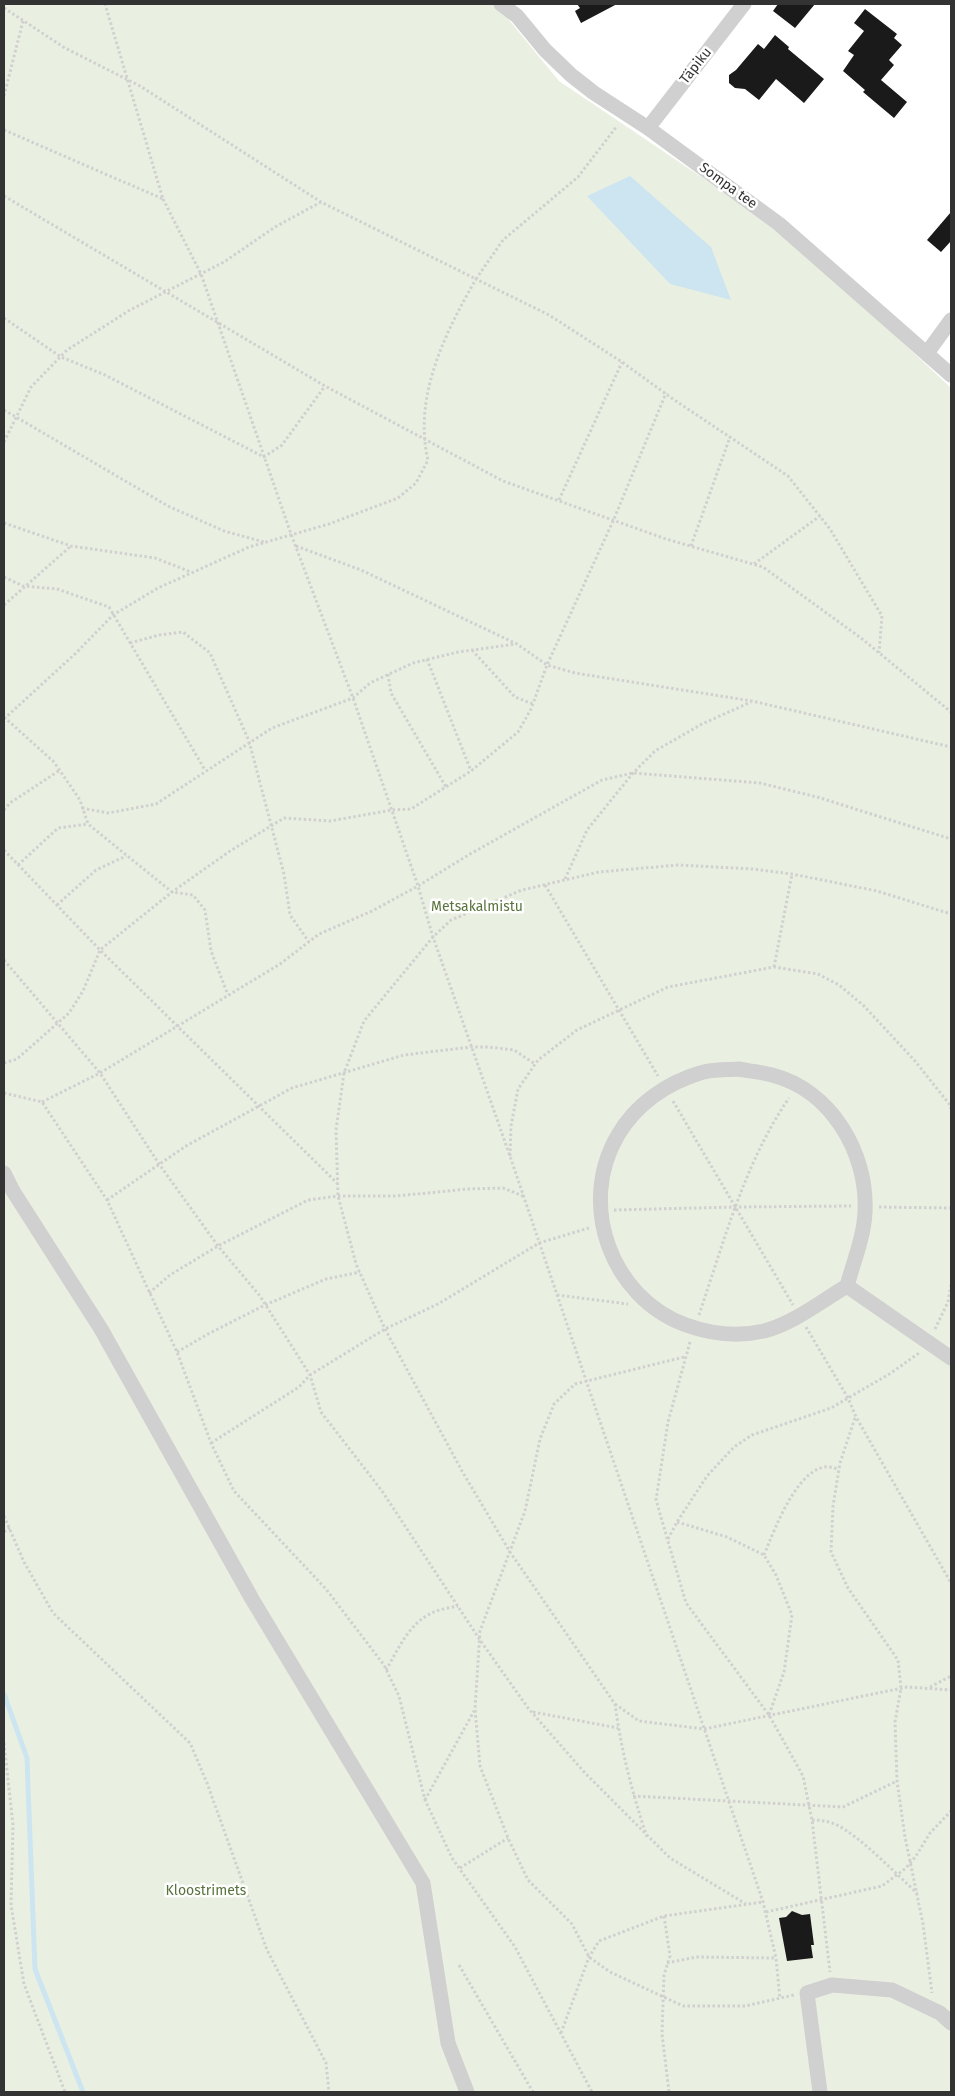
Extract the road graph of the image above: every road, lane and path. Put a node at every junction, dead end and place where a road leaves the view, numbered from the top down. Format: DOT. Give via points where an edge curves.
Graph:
graph roads {
  1 [pos="105,4"];
  2 [pos="501,4"];
  3 [pos="744,4"];
  4 [pos="4,8"];
  5 [pos="23,21"];
  6 [pos="128,80"];
  7 [pos="4,96"];
  8 [pos="626,114"];
  9 [pos="648,128"];
  10 [pos="4,130"];
  11 [pos="4,196"];
  12 [pos="163,199"];
  13 [pos="322,202"];
  14 [pos="201,274"];
  15 [pos="476,279"];
  16 [pos="165,292"];
  17 [pos="4,318"];
  18 [pos="951,320"];
  19 [pos="217,321"];
  20 [pos="927,353"];
  21 [pos="61,357"];
  22 [pos="622,362"];
  23 [pos="951,375"];
  24 [pos="325,386"];
  25 [pos="666,394"];
  26 [pos="4,410"];
  27 [pos="16,416"];
  28 [pos="730,437"];
  29 [pos="423,439"];
  30 [pos="4,442"];
  31 [pos="264,457"];
  32 [pos="558,500"];
  33 [pos="820,516"];
  34 [pos="614,519"];
  35 [pos="4,523"];
  36 [pos="291,534"];
  37 [pos="265,542"];
  38 [pos="71,546"];
  39 [pos="295,546"];
  40 [pos="691,546"];
  41 [pos="754,564"];
  42 [pos="192,573"];
  43 [pos="4,577"];
  44 [pos="24,586"];
  45 [pos="4,605"];
  46 [pos="113,615"];
  47 [pos="130,642"];
  48 [pos="517,644"];
  49 [pos="471,650"];
  50 [pos="879,653"];
  51 [pos="427,659"];
  52 [pos="547,665"];
  53 [pos="388,674"];
  54 [pos="354,698"];
  55 [pos="752,701"];
  56 [pos="533,704"];
  57 [pos="951,712"];
  58 [pos="4,718"];
  59 [pos="249,741"];
  60 [pos="951,747"];
  61 [pos="60,770"];
  62 [pos="205,770"];
  63 [pos="471,771"];
  64 [pos="633,773"];
  65 [pos="446,787"];
  66 [pos="82,808"];
  67 [pos="4,810"];
  68 [pos="392,810"];
  69 [pos="88,824"];
  70 [pos="271,826"];
  71 [pos="951,839"];
  72 [pos="4,851"];
  73 [pos="126,856"];
  74 [pos="18,865"];
  75 [pos="792,874"];
  76 [pos="564,880"];
  77 [pos="545,884"];
  78 [pos="418,886"];
  79 [pos="172,892"];
  80 [pos="57,905"];
  81 [pos="951,914"];
  82 [pos="433,937"];
  83 [pos="309,942"];
  84 [pos="100,950"];
  85 [pos="4,960"];
  86 [pos="774,967"];
  87 [pos="228,995"];
  88 [pos="619,1010"];
  89 [pos="58,1024"];
  90 [pos="176,1026"];
  91 [pos="471,1047"];
  92 [pos="4,1063"];
  93 [pos="535,1064"];
  94 [pos="100,1073"];
  95 [pos="344,1073"];
  96 [pos="797,1086"];
  97 [pos="665,1088"];
  98 [pos="4,1093"];
  99 [pos="42,1102"];
  100 [pos="259,1106"];
  101 [pos="951,1109"];
  102 [pos="510,1158"];
  103 [pos="159,1164"];
  104 [pos="4,1173"];
  105 [pos="338,1183"];
  106 [pos="338,1196"];
  107 [pos="523,1196"];
  108 [pos="107,1200"];
  109 [pos="865,1206"];
  110 [pos="735,1207"];
  111 [pos="951,1208"];
  112 [pos="601,1218"];
  113 [pos="539,1243"];
  114 [pos="218,1246"];
  115 [pos="360,1272"];
  116 [pos="951,1285"];
  117 [pos="847,1286"];
  118 [pos="150,1292"];
  119 [pos="557,1295"];
  120 [pos="632,1304"];
  121 [pos="266,1305"];
  122 [pos="799,1316"];
  123 [pos="695,1328"];
  124 [pos="385,1329"];
  125 [pos="929,1342"];
  126 [pos="177,1352"];
  127 [pos="684,1357"];
  128 [pos="951,1358"];
  129 [pos="310,1376"];
  130 [pos="586,1382"];
  131 [pos="848,1398"];
  132 [pos="856,1417"];
  133 [pos="211,1443"];
  134 [pos="839,1470"];
  135 [pos="4,1516"];
  136 [pos="677,1522"];
  137 [pos="10,1528"];
  138 [pos="4,1532"];
  139 [pos="667,1540"];
  140 [pos="510,1552"];
  141 [pos="764,1555"];
  142 [pos="951,1583"];
  143 [pos="458,1606"];
  144 [pos="480,1640"];
  145 [pos="386,1670"];
  146 [pos="951,1676"];
  147 [pos="901,1688"];
  148 [pos="928,1688"];
  149 [pos="951,1690"];
  150 [pos="616,1704"];
  151 [pos="475,1709"];
  152 [pos="532,1712"];
  153 [pos="769,1715"];
  154 [pos="618,1728"];
  155 [pos="704,1729"];
  156 [pos="4,1743"];
  157 [pos="897,1781"];
  158 [pos="633,1796"];
  159 [pos="425,1800"];
  160 [pos="729,1802"];
  161 [pos="808,1805"];
  162 [pos="951,1811"];
  163 [pos="812,1820"];
  164 [pos="647,1837"];
  165 [pos="508,1838"];
  166 [pos="911,1862"];
  167 [pos="460,1868"];
  168 [pos="897,1875"];
  169 [pos="917,1894"];
  170 [pos="821,1900"];
  171 [pos="763,1902"];
  172 [pos="746,1904"];
  173 [pos="766,1912"];
  174 [pos="664,1916"];
  175 [pos="589,1957"];
  176 [pos="776,1958"];
  177 [pos="668,1964"];
  178 [pos="459,1966"];
  179 [pos="832,1985"];
  180 [pos="807,1993"];
  181 [pos="664,1998"];
  182 [pos="780,1998"];
  183 [pos="935,2010"];
  184 [pos="951,2023"];
  185 [pos="561,2033"];
  186 [pos="65,2092"];
  187 [pos="329,2092"];
  188 [pos="467,2092"];
  189 [pos="533,2092"];
  190 [pos="592,2092"];
  191 [pos="669,2092"];
  192 [pos="820,2092"];
  1 -- 6 [label="path"];
  2 -- 8 [label="street, Sompa tee" via="517,16 571,75"];
  3 -- 9 [label="street, Täpiku"];
  4 -- 5 [label="path"];
  5 -- 6 [label="path" via="65,48"];
  5 -- 7 [label="path"];
  6 -- 12 [label="path"];
  6 -- 13 [label="path"];
  8 -- 9 [label="street, Sompa tee"];
  8 -- 15 [label="path" via="578,177 504,240"];
  9 -- 20 [label="street, Sompa tee" via="779,224"];
  10 -- 12 [label="path"];
  11 -- 16 [label="path"];
  12 -- 14 [label="path"];
  13 -- 14 [label="path" via="275,227"];
  13 -- 15 [label="path"];
  14 -- 16 [label="path"];
  14 -- 19 [label="path"];
  15 -- 22 [label="path" via="549,315"];
  15 -- 29 [label="path" via="460,306 434,366 425,406"];
  16 -- 19 [label="path"];
  16 -- 21 [label="path" via="130,310"];
  17 -- 21 [label="path"];
  18 -- 20 [label="street"];
  19 -- 24 [label="path"];
  19 -- 31 [label="path"];
  20 -- 23 [label="street, Sompa tee"];
  21 -- 27 [label="path" via="32,387"];
  21 -- 31 [label="path" via="104,375"];
  22 -- 25 [label="path"];
  22 -- 32 [label="path"];
  24 -- 29 [label="path"];
  24 -- 31 [label="path" via="282,445"];
  25 -- 28 [label="path"];
  25 -- 34 [label="path"];
  26 -- 27 [label="path"];
  27 -- 30 [label="path"];
  27 -- 37 [label="path" via="168,506 224,531"];
  28 -- 33 [label="path" via="788,476"];
  28 -- 40 [label="path"];
  29 -- 32 [label="path" via="503,481"];
  29 -- 36 [label="path" via="428,460 416,483 398,498 329,524"];
  31 -- 36 [label="path"];
  32 -- 34 [label="path"];
  33 -- 41 [label="path"];
  33 -- 50 [label="path" via="882,616"];
  34 -- 40 [label="path"];
  34 -- 52 [label="path"];
  35 -- 38 [label="path"];
  36 -- 37 [label="path"];
  36 -- 39 [label="path"];
  37 -- 42 [label="path"];
  38 -- 42 [label="path" via="154,558"];
  38 -- 44 [label="path"];
  39 -- 48 [label="path" via="360,570"];
  39 -- 54 [label="path"];
  40 -- 41 [label="path"];
  41 -- 50 [label="path" via="764,567 803,594"];
  42 -- 46 [label="path" via="158,588"];
  43 -- 44 [label="path"];
  44 -- 45 [label="path"];
  44 -- 46 [label="path" via="57,589 109,607"];
  46 -- 47 [label="path"];
  46 -- 58 [label="path"];
  47 -- 59 [label="path" via="183,632 210,653"];
  47 -- 62 [label="path"];
  48 -- 49 [label="path"];
  48 -- 52 [label="path"];
  49 -- 51 [label="path"];
  49 -- 56 [label="path" via="515,698"];
  50 -- 57 [label="path"];
  51 -- 53 [label="path"];
  51 -- 63 [label="path"];
  52 -- 55 [label="path" via="575,674"];
  52 -- 56 [label="path"];
  53 -- 54 [label="path" via="370,683"];
  53 -- 65 [label="path" via="391,693"];
  54 -- 59 [label="path" via="272,728"];
  54 -- 68 [label="path"];
  55 -- 60 [label="path"];
  55 -- 64 [label="path" via="702,724 654,752"];
  56 -- 63 [label="path" via="518,732"];
  58 -- 61 [label="path"];
  59 -- 62 [label="path"];
  59 -- 70 [label="path"];
  61 -- 66 [label="path"];
  61 -- 67 [label="path"];
  62 -- 66 [label="path" via="156,804 108,813"];
  63 -- 65 [label="path"];
  64 -- 71 [label="path" via="760,783 817,796"];
  64 -- 76 [label="path" via="587,830"];
  64 -- 78 [label="path" via="602,780"];
  65 -- 68 [label="path" via="411,809"];
  66 -- 69 [label="path"];
  68 -- 70 [label="path" via="330,821 284,818"];
  68 -- 78 [label="path"];
  69 -- 73 [label="path"];
  69 -- 74 [label="path" via="58,828"];
  70 -- 79 [label="path"];
  70 -- 83 [label="path" via="284,874 290,915"];
  72 -- 74 [label="path"];
  73 -- 79 [label="path"];
  73 -- 80 [label="path" via="96,870"];
  74 -- 80 [label="path"];
  75 -- 76 [label="path" via="678,865 599,872"];
  75 -- 81 [label="path" via="877,891"];
  75 -- 86 [label="path"];
  76 -- 77 [label="path"];
  77 -- 82 [label="path" via="522,890 451,920"];
  77 -- 88 [label="path"];
  78 -- 82 [label="path"];
  78 -- 83 [label="path" via="319,934"];
  79 -- 84 [label="path"];
  79 -- 87 [label="path" via="193,896 205,910 211,951"];
  80 -- 84 [label="path"];
  82 -- 91 [label="path"];
  82 -- 95 [label="path" via="364,1021"];
  83 -- 87 [label="path" via="280,964"];
  84 -- 89 [label="path" via="83,991"];
  84 -- 90 [label="path"];
  85 -- 89 [label="path"];
  86 -- 88 [label="path" via="668,987"];
  86 -- 101 [label="path" via="818,974 839,985 864,1006 915,1061"];
  87 -- 90 [label="path"];
  88 -- 93 [label="path" via="577,1030"];
  88 -- 97 [label="path"];
  89 -- 92 [label="path" via="17,1059"];
  89 -- 94 [label="path"];
  90 -- 94 [label="path"];
  90 -- 100 [label="path"];
  91 -- 93 [label="path" via="514,1050"];
  91 -- 95 [label="path" via="404,1055"];
  91 -- 102 [label="path"];
  93 -- 102 [label="path" via="518,1089 511,1126"];
  94 -- 99 [label="path"];
  94 -- 103 [label="path"];
  95 -- 100 [label="path" via="292,1088"];
  95 -- 105 [label="path" via="336,1130"];
  96 -- 97 [label="street" via="773,1075 738,1069 702,1072"];
  96 -- 109 [label="street" via="833,1114 852,1144 864,1178"];
  96 -- 110 [label="path" via="772,1122"];
  97 -- 110 [label="path"];
  97 -- 112 [label="street" via="640,1106 618,1135 606,1163 600,1194"];
  98 -- 99 [label="path"];
  99 -- 108 [label="path"];
  100 -- 103 [label="path"];
  100 -- 105 [label="path"];
  102 -- 107 [label="path"];
  103 -- 108 [label="path"];
  103 -- 114 [label="path"];
  104 -- 188 [label="street" via="101,1329 252,1599 423,1883 448,2042"];
  105 -- 106 [label="path"];
  106 -- 107 [label="path" via="396,1196 503,1188"];
  106 -- 114 [label="path" via="308,1200"];
  106 -- 115 [label="path"];
  107 -- 113 [label="path"];
  108 -- 118 [label="path"];
  109 -- 110 [label="path"];
  109 -- 111 [label="path"];
  109 -- 117 [label="street"];
  110 -- 112 [label="path" via="617,1210"];
  110 -- 122 [label="path"];
  110 -- 123 [label="path"];
  112 -- 113 [label="path"];
  112 -- 123 [label="street" via="610,1254 626,1281 647,1304 673,1321"];
  113 -- 119 [label="path"];
  113 -- 124 [label="path" via="438,1304"];
  114 -- 118 [label="path" via="170,1274"];
  114 -- 121 [label="path"];
  115 -- 121 [label="path" via="326,1279"];
  115 -- 124 [label="path"];
  116 -- 125 [label="path" via="948,1302"];
  117 -- 122 [label="street"];
  117 -- 125 [label="street"];
  118 -- 126 [label="path"];
  119 -- 120 [label="path"];
  119 -- 130 [label="path"];
  121 -- 126 [label="path"];
  121 -- 129 [label="path"];
  122 -- 123 [label="street" via="764,1331 741,1334"];
  122 -- 131 [label="path"];
  123 -- 127 [label="path"];
  124 -- 129 [label="path"];
  124 -- 140 [label="path"];
  125 -- 128 [label="street"];
  125 -- 131 [label="path" via="915,1357"];
  126 -- 133 [label="path"];
  127 -- 130 [label="path"];
  127 -- 139 [label="path" via="668,1422 656,1500"];
  129 -- 133 [label="path" via="300,1388"];
  129 -- 143 [label="path" via="321,1412 382,1491"];
  130 -- 140 [label="path" via="576,1384 554,1404 540,1439 526,1511"];
  130 -- 155 [label="path"];
  131 -- 132 [label="path"];
  131 -- 136 [label="path" via="832,1408 752,1435 734,1447 708,1476"];
  132 -- 134 [label="path"];
  132 -- 142 [label="path"];
  133 -- 145 [label="path" via="234,1491 326,1589"];
  134 -- 141 [label="path" via="831,1466 822,1467 807,1475 783,1510"];
  134 -- 147 [label="path" via="831,1552 848,1588 898,1660"];
  135 -- 137 [label="path"];
  136 -- 139 [label="path"];
  136 -- 141 [label="path" via="727,1537"];
  137 -- 138 [label="path"];
  137 -- 187 [label="path" via="24,1562 53,1613 190,1744 208,1783 267,1950 326,2063"];
  139 -- 153 [label="path" via="686,1603"];
  140 -- 144 [label="path" via="480,1630"];
  140 -- 150 [label="path"];
  141 -- 153 [label="path" via="792,1615 784,1672"];
  143 -- 144 [label="path"];
  143 -- 145 [label="path" via="431,1613 416,1624"];
  144 -- 151 [label="path"];
  144 -- 152 [label="path"];
  145 -- 159 [label="path" via="399,1696"];
  146 -- 148 [label="path"];
  147 -- 148 [label="path"];
  147 -- 153 [label="path"];
  147 -- 157 [label="path" via="895,1722"];
  148 -- 149 [label="path"];
  150 -- 154 [label="path"];
  150 -- 155 [label="path" via="639,1721"];
  151 -- 159 [label="path"];
  151 -- 165 [label="path" via="480,1766"];
  152 -- 154 [label="path"];
  152 -- 164 [label="path"];
  153 -- 155 [label="path"];
  153 -- 161 [label="path" via="803,1776"];
  154 -- 158 [label="path"];
  155 -- 160 [label="path"];
  156 -- 186 [label="path" via="13,1825 11,1905 24,1984"];
  157 -- 161 [label="path" via="843,1807"];
  157 -- 166 [label="path"];
  158 -- 160 [label="path"];
  158 -- 164 [label="path"];
  159 -- 167 [label="path" via="452,1858"];
  160 -- 161 [label="path"];
  160 -- 171 [label="path"];
  161 -- 163 [label="path"];
  162 -- 166 [label="path" via="930,1832"];
  163 -- 168 [label="path" via="837,1825"];
  163 -- 170 [label="path"];
  164 -- 172 [label="path" via="670,1858"];
  165 -- 167 [label="path"];
  165 -- 175 [label="path" via="528,1880 572,1924"];
  166 -- 168 [label="path"];
  166 -- 169 [label="path"];
  167 -- 185 [label="path" via="515,1947"];
  168 -- 169 [label="path"];
  168 -- 170 [label="path" via="882,1886"];
  169 -- 183 [label="path"];
  170 -- 173 [label="path"];
  170 -- 179 [label="path"];
  171 -- 172 [label="path"];
  171 -- 173 [label="path"];
  172 -- 174 [label="path"];
  173 -- 176 [label="path"];
  174 -- 175 [label="path" via="599,1941"];
  174 -- 177 [label="path" via="670,1956"];
  175 -- 181 [label="path" via="610,1972"];
  175 -- 185 [label="path"];
  176 -- 177 [label="path" via="696,1957"];
  176 -- 182 [label="path"];
  177 -- 181 [label="path" via="664,1975"];
  178 -- 189 [label="path"];
  179 -- 180 [label="street"];
  179 -- 183 [label="street" via="892,1990"];
  180 -- 182 [label="path"];
  180 -- 192 [label="street"];
  181 -- 182 [label="path" via="683,2006 745,2006"];
  181 -- 191 [label="path" via="662,2034"];
  183 -- 184 [label="street"];
  185 -- 190 [label="path"];
}
